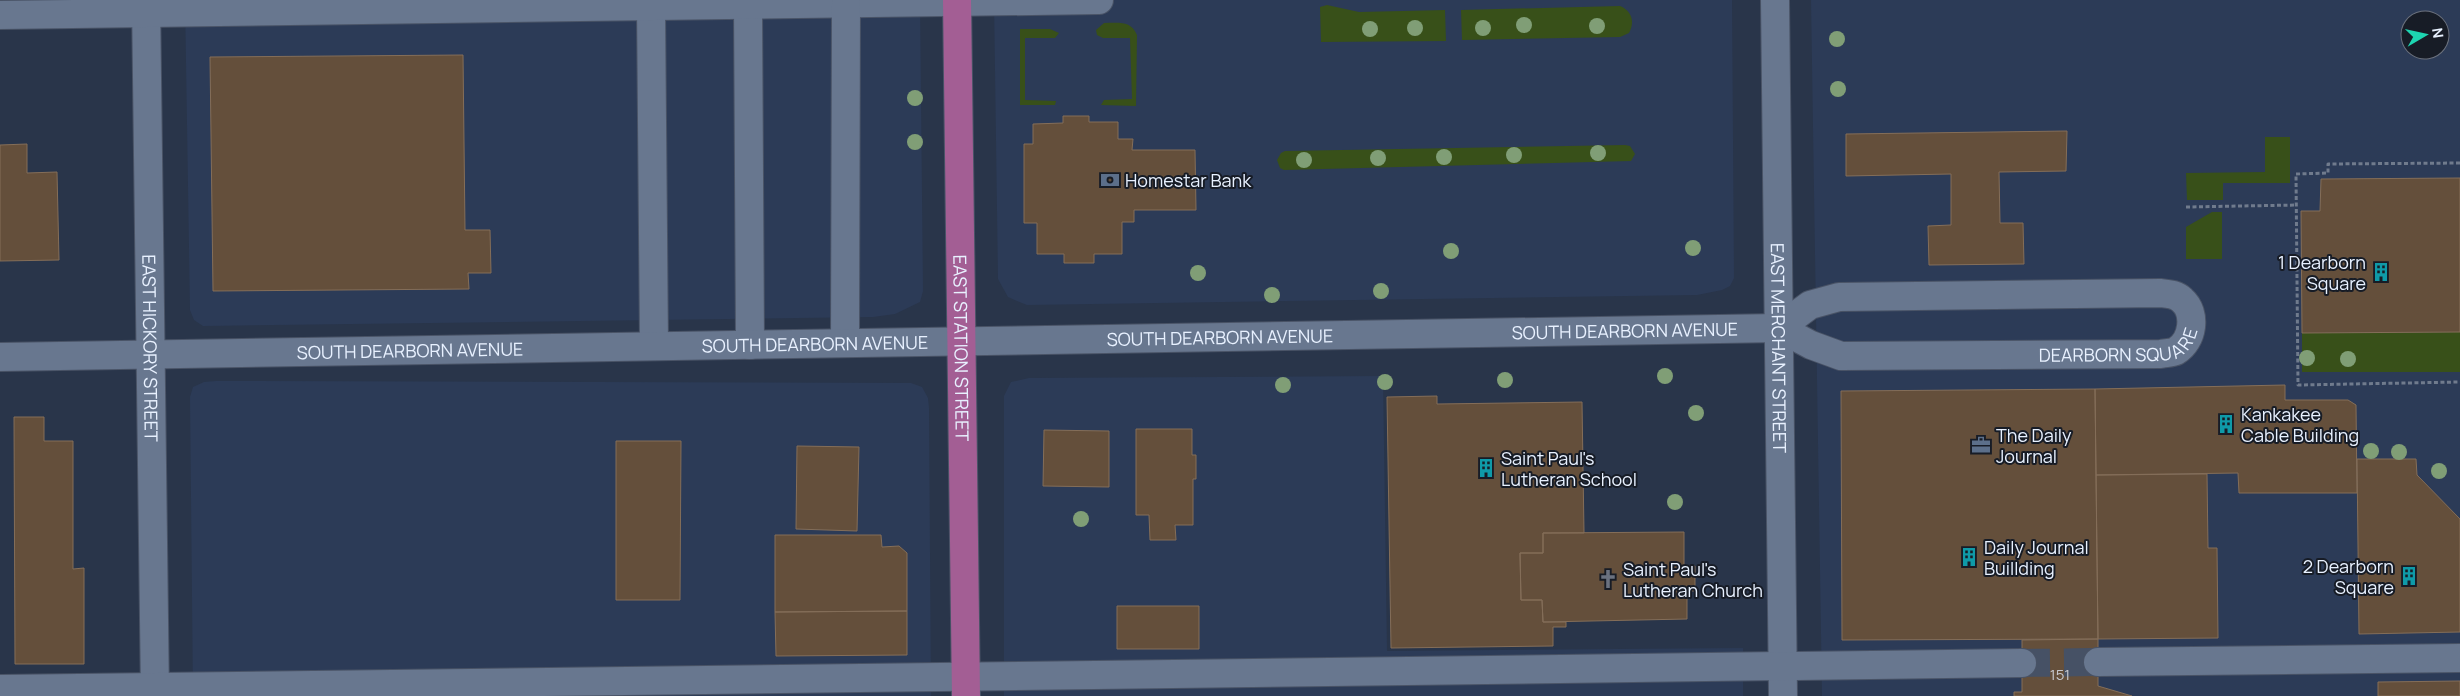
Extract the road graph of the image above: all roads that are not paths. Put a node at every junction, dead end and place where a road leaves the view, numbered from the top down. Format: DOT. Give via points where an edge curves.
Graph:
graph roads {
  1 [pos="1099,0"];
  2 [pos="1775,0"];
  3 [pos="957,1"];
  4 [pos="846,4"];
  5 [pos="418,5"];
  6 [pos="146,6"];
  7 [pos="246,6"];
  8 [pos="318,6"];
  9 [pos="748,6"];
  10 [pos="652,7"];
  11 [pos="0,15"];
  12 [pos="1779,328"];
  13 [pos="961,342"];
  14 [pos="845,344"];
  15 [pos="750,345"];
  16 [pos="654,346"];
  17 [pos="151,355"];
  18 [pos="0,357"];
  19 [pos="2460,658"];
  20 [pos="2098,662"];
  21 [pos="2022,663"];
  22 [pos="1783,666"];
  23 [pos="966,686"];
  24 [pos="0,689"];
  25 [pos="155,691"];
  26 [pos="1783,696"];
  1 -- 3 [label="street"];
  2 -- 12 [label="street, EAST MERCHANT STREET"];
  3 -- 4 [label="street"];
  3 -- 13 [label="main road, EAST STATION STREET"];
  4 -- 9 [label="street"];
  4 -- 14 [label="street"];
  5 -- 8 [label="street"];
  5 -- 10 [label="street"];
  6 -- 7 [label="street"];
  6 -- 11 [label="street"];
  6 -- 17 [label="street, EAST HICKORY STREET"];
  7 -- 8 [label="street"];
  9 -- 10 [label="street"];
  9 -- 15 [label="street"];
  10 -- 16 [label="street"];
  12 -- 12 [label="street, DEARBORN SQUARE" via="1810,345 1841,356 2161,354 2175,351 2186,342 2191,318 2183,300 2173,294 2160,293 1839,297 1810,305"];
  12 -- 13 [label="street, SOUTH DEARBORN AVENUE"];
  12 -- 22 [label="street, EAST MERCHANT STREET"];
  13 -- 14 [label="street, SOUTH DEARBORN AVENUE"];
  13 -- 23 [label="main road, EAST STATION STREET"];
  14 -- 15 [label="street, SOUTH DEARBORN AVENUE"];
  15 -- 16 [label="street, SOUTH DEARBORN AVENUE"];
  16 -- 17 [label="street, SOUTH DEARBORN AVENUE"];
  17 -- 18 [label="street, SOUTH DEARBORN AVENUE"];
  17 -- 25 [label="street, EAST HICKORY STREET"];
  19 -- 20 [label="street"];
  21 -- 22 [label="street"];
  22 -- 23 [label="street"];
  22 -- 26 [label="street, EAST MERCHANT STREET"];
  23 -- 25 [label="street"];
  24 -- 25 [label="street"];
}
